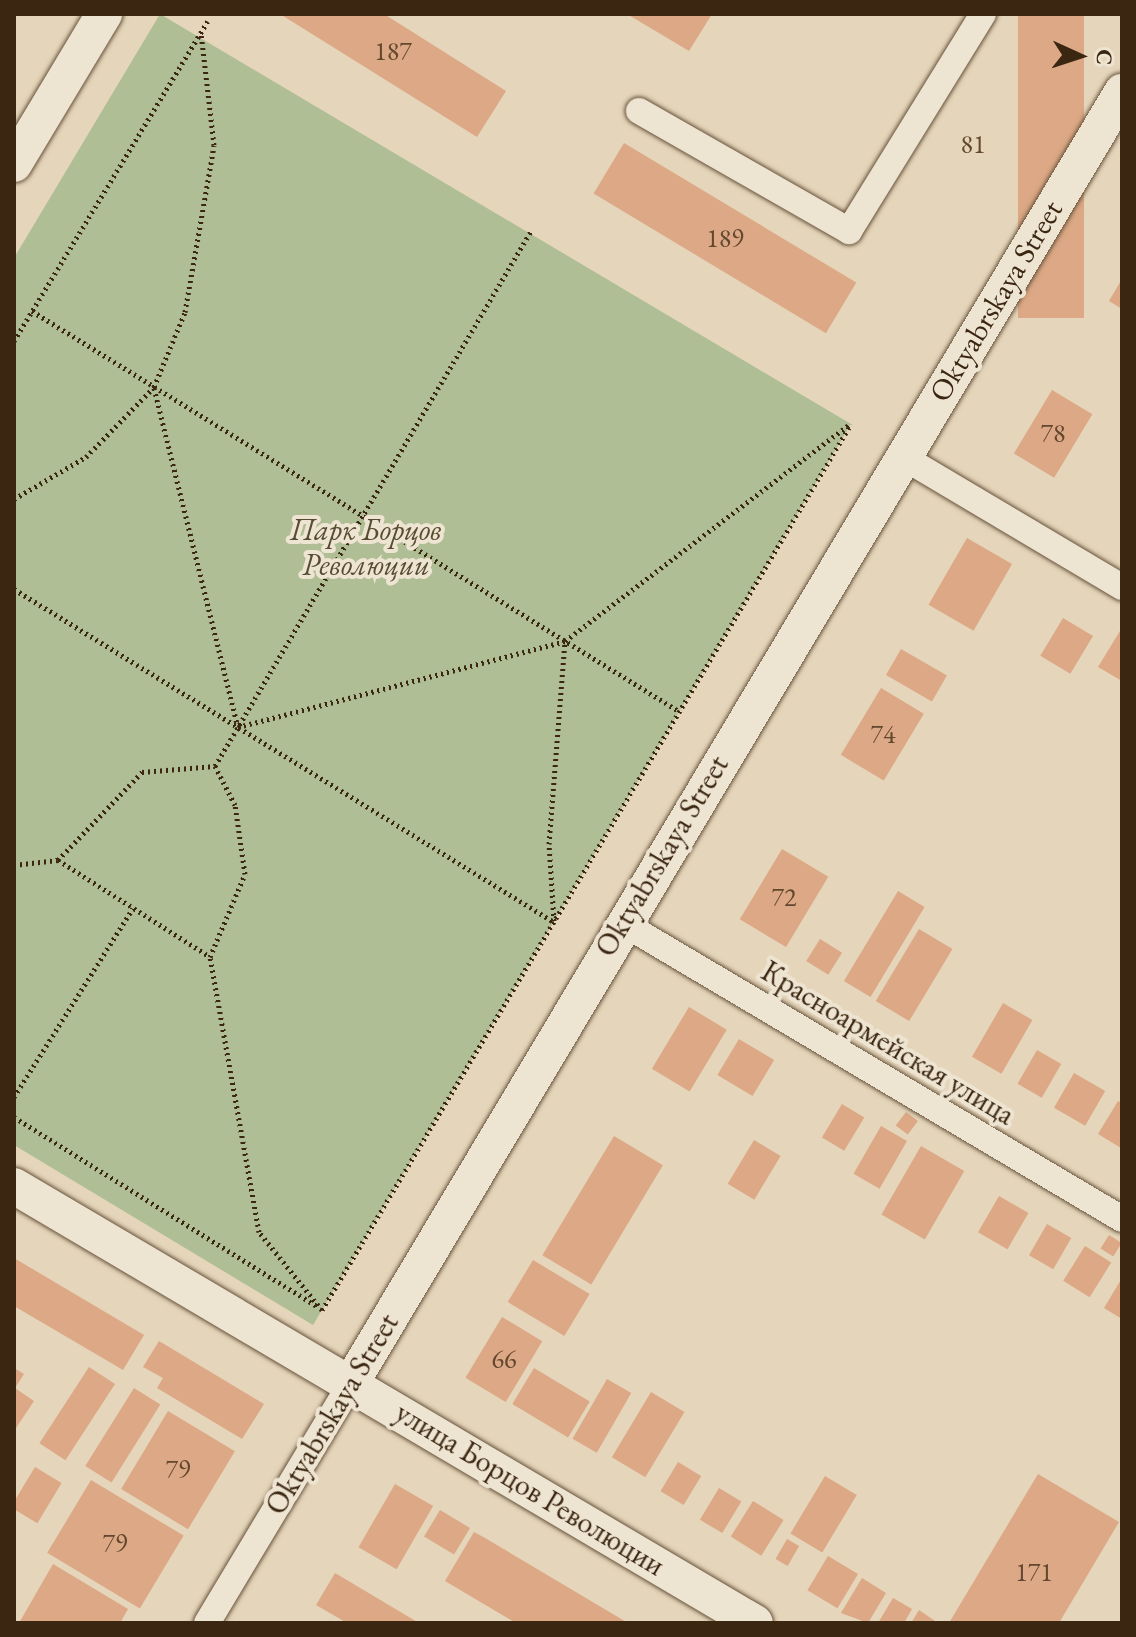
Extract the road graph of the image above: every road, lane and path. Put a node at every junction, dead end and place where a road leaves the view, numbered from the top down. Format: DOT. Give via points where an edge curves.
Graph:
graph roads {
  1 [pos="104,14"];
  2 [pos="983,14"];
  3 [pos="208,21"];
  4 [pos="201,32"];
  5 [pos="1122,92"];
  6 [pos="639,111"];
  7 [pos="14,164"];
  8 [pos="531,231"];
  9 [pos="32,311"];
  10 [pos="14,341"];
  11 [pos="154,387"];
  12 [pos="903,457"];
  13 [pos="14,499"];
  14 [pos="363,516"];
  15 [pos="1122,587"];
  16 [pos="14,589"];
  17 [pos="565,641"];
  18 [pos="680,712"];
  19 [pos="238,727"];
  20 [pos="215,766"];
  21 [pos="58,860"];
  22 [pos="14,865"];
  23 [pos="133,908"];
  24 [pos="554,922"];
  25 [pos="621,922"];
  26 [pos="210,957"];
  27 [pos="14,1097"];
  28 [pos="14,1117"];
  29 [pos="14,1186"];
  30 [pos="1122,1219"];
  31 [pos="322,1310"];
  32 [pos="351,1383"];
  33 [pos="207,1623"];
  34 [pos="755,1623"];
  1 -- 7 [label="main road"];
  2 -- 6 [label="street" via="849,231"];
  3 -- 4 [label="path"];
  4 -- 9 [label="path"];
  4 -- 11 [label="path" via="214,145 205,228 185,312"];
  5 -- 12 [label="main road, Oktyabrskaya Street"];
  8 -- 14 [label="path"];
  9 -- 10 [label="path"];
  9 -- 11 [label="path"];
  11 -- 13 [label="path" via="86,457"];
  11 -- 14 [label="path"];
  11 -- 19 [label="path"];
  12 -- 15 [label="street"];
  12 -- 25 [label="main road, Oktyabrskaya Street"];
  14 -- 17 [label="path"];
  14 -- 19 [label="path"];
  16 -- 19 [label="path"];
  17 -- 18 [label="path"];
  17 -- 18 [label="path" via="851,424"];
  17 -- 19 [label="path"];
  17 -- 24 [label="path" via="549,844"];
  18 -- 24 [label="path"];
  19 -- 20 [label="path"];
  19 -- 24 [label="path"];
  20 -- 21 [label="path" via="142,772"];
  20 -- 26 [label="path" via="235,805 245,874"];
  21 -- 22 [label="path"];
  21 -- 23 [label="path"];
  23 -- 26 [label="path"];
  23 -- 27 [label="path"];
  24 -- 31 [label="path"];
  25 -- 30 [label="street, Красноармейская улица"];
  25 -- 32 [label="main road, Oktyabrskaya Street"];
  26 -- 31 [label="path" via="259,1232"];
  28 -- 31 [label="path"];
  29 -- 32 [label="main road, улица Борцов Революции"];
  32 -- 33 [label="street, Oktyabrskaya Street"];
  32 -- 34 [label="main road, улица Борцов Революции"];
}
